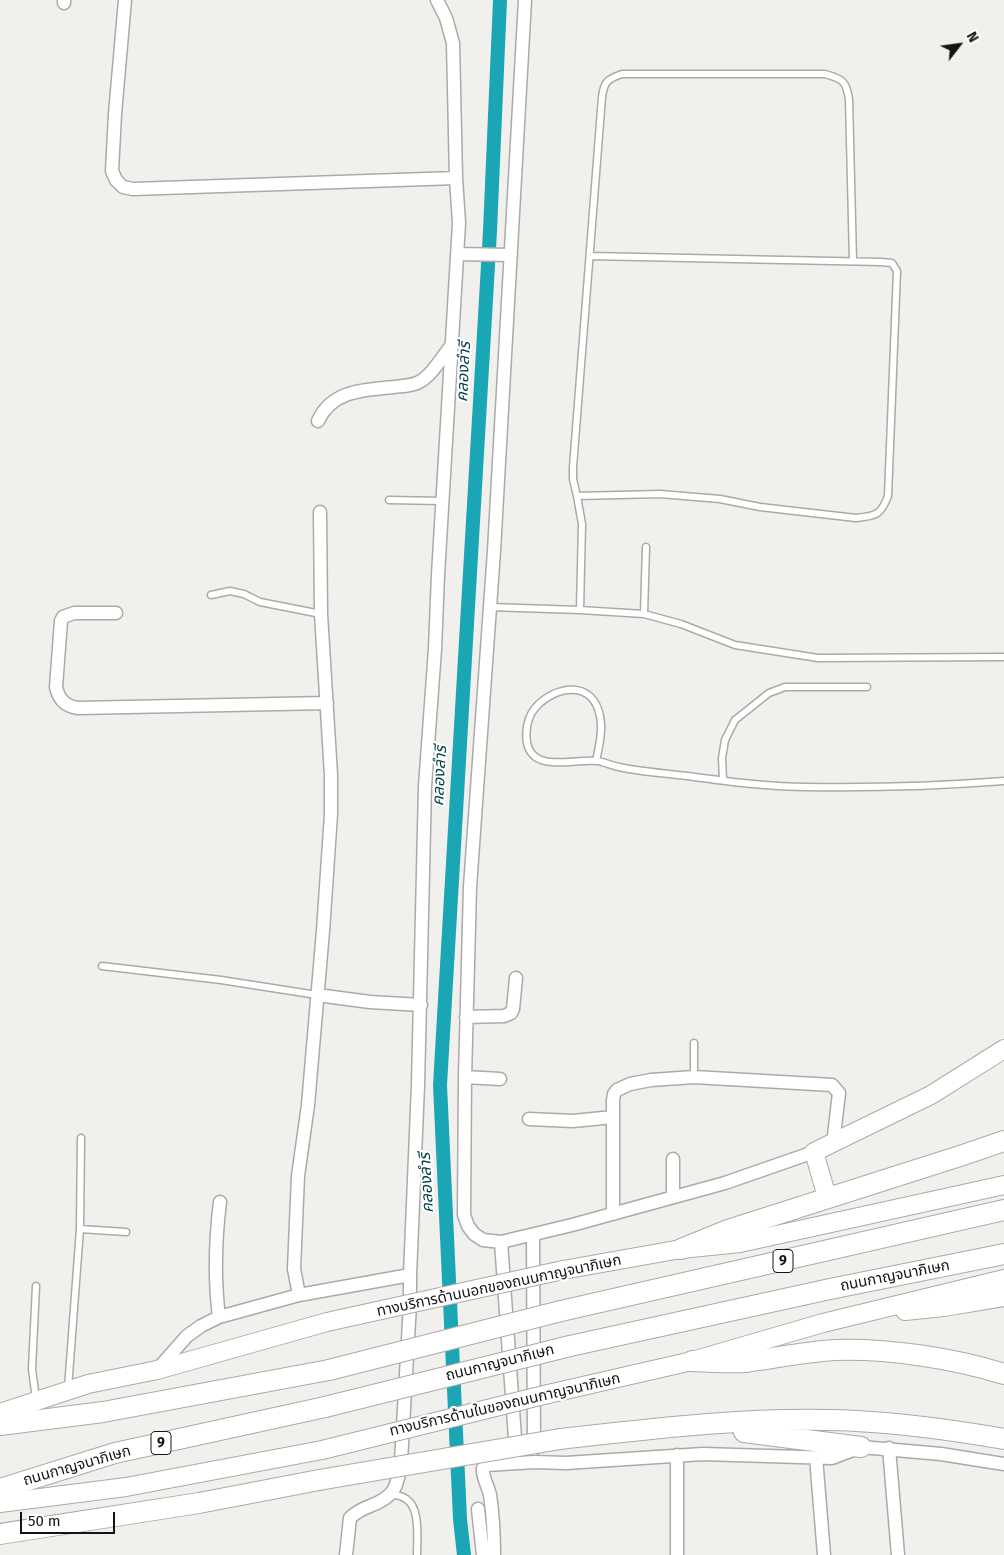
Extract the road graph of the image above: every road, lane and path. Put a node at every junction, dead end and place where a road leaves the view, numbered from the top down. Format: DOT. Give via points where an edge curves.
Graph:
graph roads {
  1 [pos="125,0"];
  2 [pos="437,0"];
  3 [pos="525,0"];
  4 [pos="456,178"];
  5 [pos="463,254"];
  6 [pos="507,255"];
  7 [pos="590,256"];
  8 [pos="853,261"];
  9 [pos="451,346"];
  10 [pos="318,421"];
  11 [pos="577,496"];
  12 [pos="389,500"];
  13 [pos="442,501"];
  14 [pos="320,512"];
  15 [pos="646,547"];
  16 [pos="211,595"];
  17 [pos="490,607"];
  18 [pos="580,610"];
  19 [pos="116,613"];
  20 [pos="321,614"];
  21 [pos="644,614"];
  22 [pos="1004,657"];
  23 [pos="867,687"];
  24 [pos="327,702"];
  25 [pos="596,761"];
  26 [pos="723,780"];
  27 [pos="1004,781"];
  28 [pos="102,966"];
  29 [pos="516,978"];
  30 [pos="317,995"];
  31 [pos="421,1005"];
  32 [pos="466,1017"];
  33 [pos="694,1043"];
  34 [pos="1004,1049"];
  35 [pos="694,1076"];
  36 [pos="465,1077"];
  37 [pos="500,1079"];
  38 [pos="613,1117"];
  39 [pos="529,1120"];
  40 [pos="81,1138"];
  41 [pos="1004,1140"];
  42 [pos="833,1144"];
  43 [pos="814,1152"];
  44 [pos="673,1159"];
  45 [pos="1004,1185"];
  46 [pos="673,1197"];
  47 [pos="827,1197"];
  48 [pos="220,1202"];
  49 [pos="1004,1210"];
  50 [pos="613,1214"];
  51 [pos="80,1229"];
  52 [pos="126,1232"];
  53 [pos="533,1235"];
  54 [pos="501,1242"];
  55 [pos="681,1249"];
  56 [pos="1004,1254"];
  57 [pos="410,1270"];
  58 [pos="1004,1278"];
  59 [pos="36,1286"];
  60 [pos="299,1295"];
  61 [pos="1004,1297"];
  62 [pos="872,1312"];
  63 [pos="219,1317"];
  64 [pos="692,1362"];
  65 [pos="157,1370"];
  66 [pos="1004,1374"];
  67 [pos="68,1391"];
  68 [pos="36,1400"];
  69 [pos="0,1413"];
  70 [pos="0,1424"];
  71 [pos="688,1424"];
  72 [pos="1004,1439"];
  73 [pos="861,1447"];
  74 [pos="889,1448"];
  75 [pos="678,1455"];
  76 [pos="816,1457"];
  77 [pos="516,1462"];
  78 [pos="534,1462"];
  79 [pos="1004,1464"];
  80 [pos="0,1489"];
  81 [pos="391,1495"];
  82 [pos="0,1503"];
  83 [pos="478,1510"];
  84 [pos="0,1534"];
  85 [pos="346,1555"];
  86 [pos="417,1555"];
  87 [pos="483,1555"];
  88 [pos="494,1555"];
  89 [pos="677,1555"];
  90 [pos="824,1555"];
  91 [pos="898,1555"];
  1 -- 4 [label="street" via="112,171 123,187"];
  2 -- 4 [label="street" via="453,42"];
  3 -- 6 [label="street"];
  4 -- 5 [label="street"];
  5 -- 6 [label="street"];
  5 -- 9 [label="street"];
  6 -- 17 [label="street"];
  7 -- 8 [label="lane"];
  7 -- 8 [label="lane" via="603,85 610,78 622,74 825,74 839,78 848,92"];
  7 -- 11 [label="lane" via="573,467"];
  8 -- 11 [label="lane" via="892,263 897,271 888,496 878,514 856,518 660,494"];
  9 -- 10 [label="street" via="418,383 342,396 322,412"];
  9 -- 13 [label="street"];
  11 -- 18 [label="lane" via="582,524"];
  12 -- 13 [label="lane"];
  13 -- 31 [label="street" via="425,786"];
  14 -- 20 [label="street"];
  15 -- 21 [label="lane"];
  16 -- 20 [label="lane" via="230,591 260,602"];
  17 -- 18 [label="lane"];
  17 -- 32 [label="street" via="470,887"];
  18 -- 21 [label="lane"];
  19 -- 24 [label="street" via="74,613 61,621 56,687 58,696 69,707"];
  20 -- 24 [label="street"];
  21 -- 22 [label="lane" via="735,645 818,658"];
  23 -- 26 [label="lane" via="785,687 769,694 735,720 724,740"];
  24 -- 30 [label="street" via="331,814"];
  25 -- 25 [label="lane" via="600,716 588,694 578,690 555,692 536,706 526,731 531,752 536,758"];
  25 -- 26 [label="lane" via="620,768"];
  26 -- 27 [label="lane" via="806,787"];
  28 -- 30 [label="lane"];
  29 -- 32 [label="street" via="511,1013"];
  30 -- 31 [label="street" via="360,1002"];
  30 -- 60 [label="street" via="308,1105 298,1176 294,1261"];
  31 -- 57 [label="street"];
  32 -- 36 [label="street"];
  33 -- 35 [label="lane"];
  34 -- 42 [label="main road" via="931,1096"];
  35 -- 38 [label="street" via="621,1087 614,1094"];
  35 -- 42 [label="street" via="832,1085 839,1093"];
  36 -- 37 [label="street"];
  36 -- 54 [label="street" via="464,1215 474,1234 483,1240"];
  38 -- 39 [label="street"];
  38 -- 50 [label="street"];
  40 -- 51 [label="lane"];
  41 -- 47 [label="main road" via="963,1156"];
  42 -- 43 [label="main road"];
  43 -- 46 [label="street"];
  43 -- 47 [label="main road"];
  44 -- 46 [label="street"];
  45 -- 55 [label="main road, ทางบริการด้านนอกของถนนกาญจนาภิเษก" via="740,1243"];
  46 -- 50 [label="street"];
  47 -- 55 [label="main road"];
  48 -- 63 [label="street" via="215,1260"];
  49 -- 70 [label="main road, 9, bridge" via="561,1311 328,1370 102,1412"];
  50 -- 53 [label="street"];
  51 -- 52 [label="lane"];
  51 -- 67 [label="lane"];
  53 -- 54 [label="street"];
  53 -- 78 [label="street"];
  54 -- 77 [label="street"];
  55 -- 65 [label="main road, ทางบริการด้านนอกของถนนกาญจนาภิเษก, bridge" via="563,1270 328,1322"];
  56 -- 80 [label="main road, ถนนกาญจนาภิเษก / 9, bridge" via="570,1346 326,1407 116,1453"];
  57 -- 60 [label="street"];
  57 -- 81 [label="street" via="402,1461"];
  58 -- 62 [label="main road, ทางบริการด้านในของถนนกาญจนาภิเษก"];
  59 -- 68 [label="lane" via="32,1369"];
  60 -- 63 [label="street"];
  61 -- 62 [label="main road" via="944,1308"];
  62 -- 64 [label="main road, ทางบริการด้านในของถนนกาญจนาภิเษก"];
  63 -- 65 [label="street" via="187,1336"];
  64 -- 66 [label="main road" via="745,1362 834,1350 880,1351 932,1357"];
  64 -- 82 [label="main road, ทางบริการด้านในของถนนกาญจนาภิเษก, bridge" via="322,1450 126,1487"];
  65 -- 67 [label="main road, ทางบริการด้านนอกของถนนกาญจนาภิเษก"];
  67 -- 68 [label="main road, ทางบริการด้านนอกของถนนกาญจนาภิเษก"];
  68 -- 69 [label="main road, ทางบริการด้านนอกของถนนกาญจนาภิเษก"];
  71 -- 72 [label="main road" via="832,1420 937,1428"];
  71 -- 73 [label="main road"];
  71 -- 84 [label="main road, bridge" via="560,1439 199,1503"];
  73 -- 74 [label="street"];
  73 -- 76 [label="street" via="832,1458"];
  74 -- 79 [label="street"];
  74 -- 91 [label="street"];
  75 -- 76 [label="street"];
  75 -- 78 [label="street" via="566,1464"];
  75 -- 89 [label="street"];
  76 -- 90 [label="street"];
  77 -- 78 [label="street"];
  77 -- 88 [label="street" via="487,1465 482,1472 494,1522"];
  81 -- 85 [label="street" via="350,1518"];
  81 -- 86 [label="lane" via="408,1499 415,1510"];
  83 -- 87 [label="street"];
}
